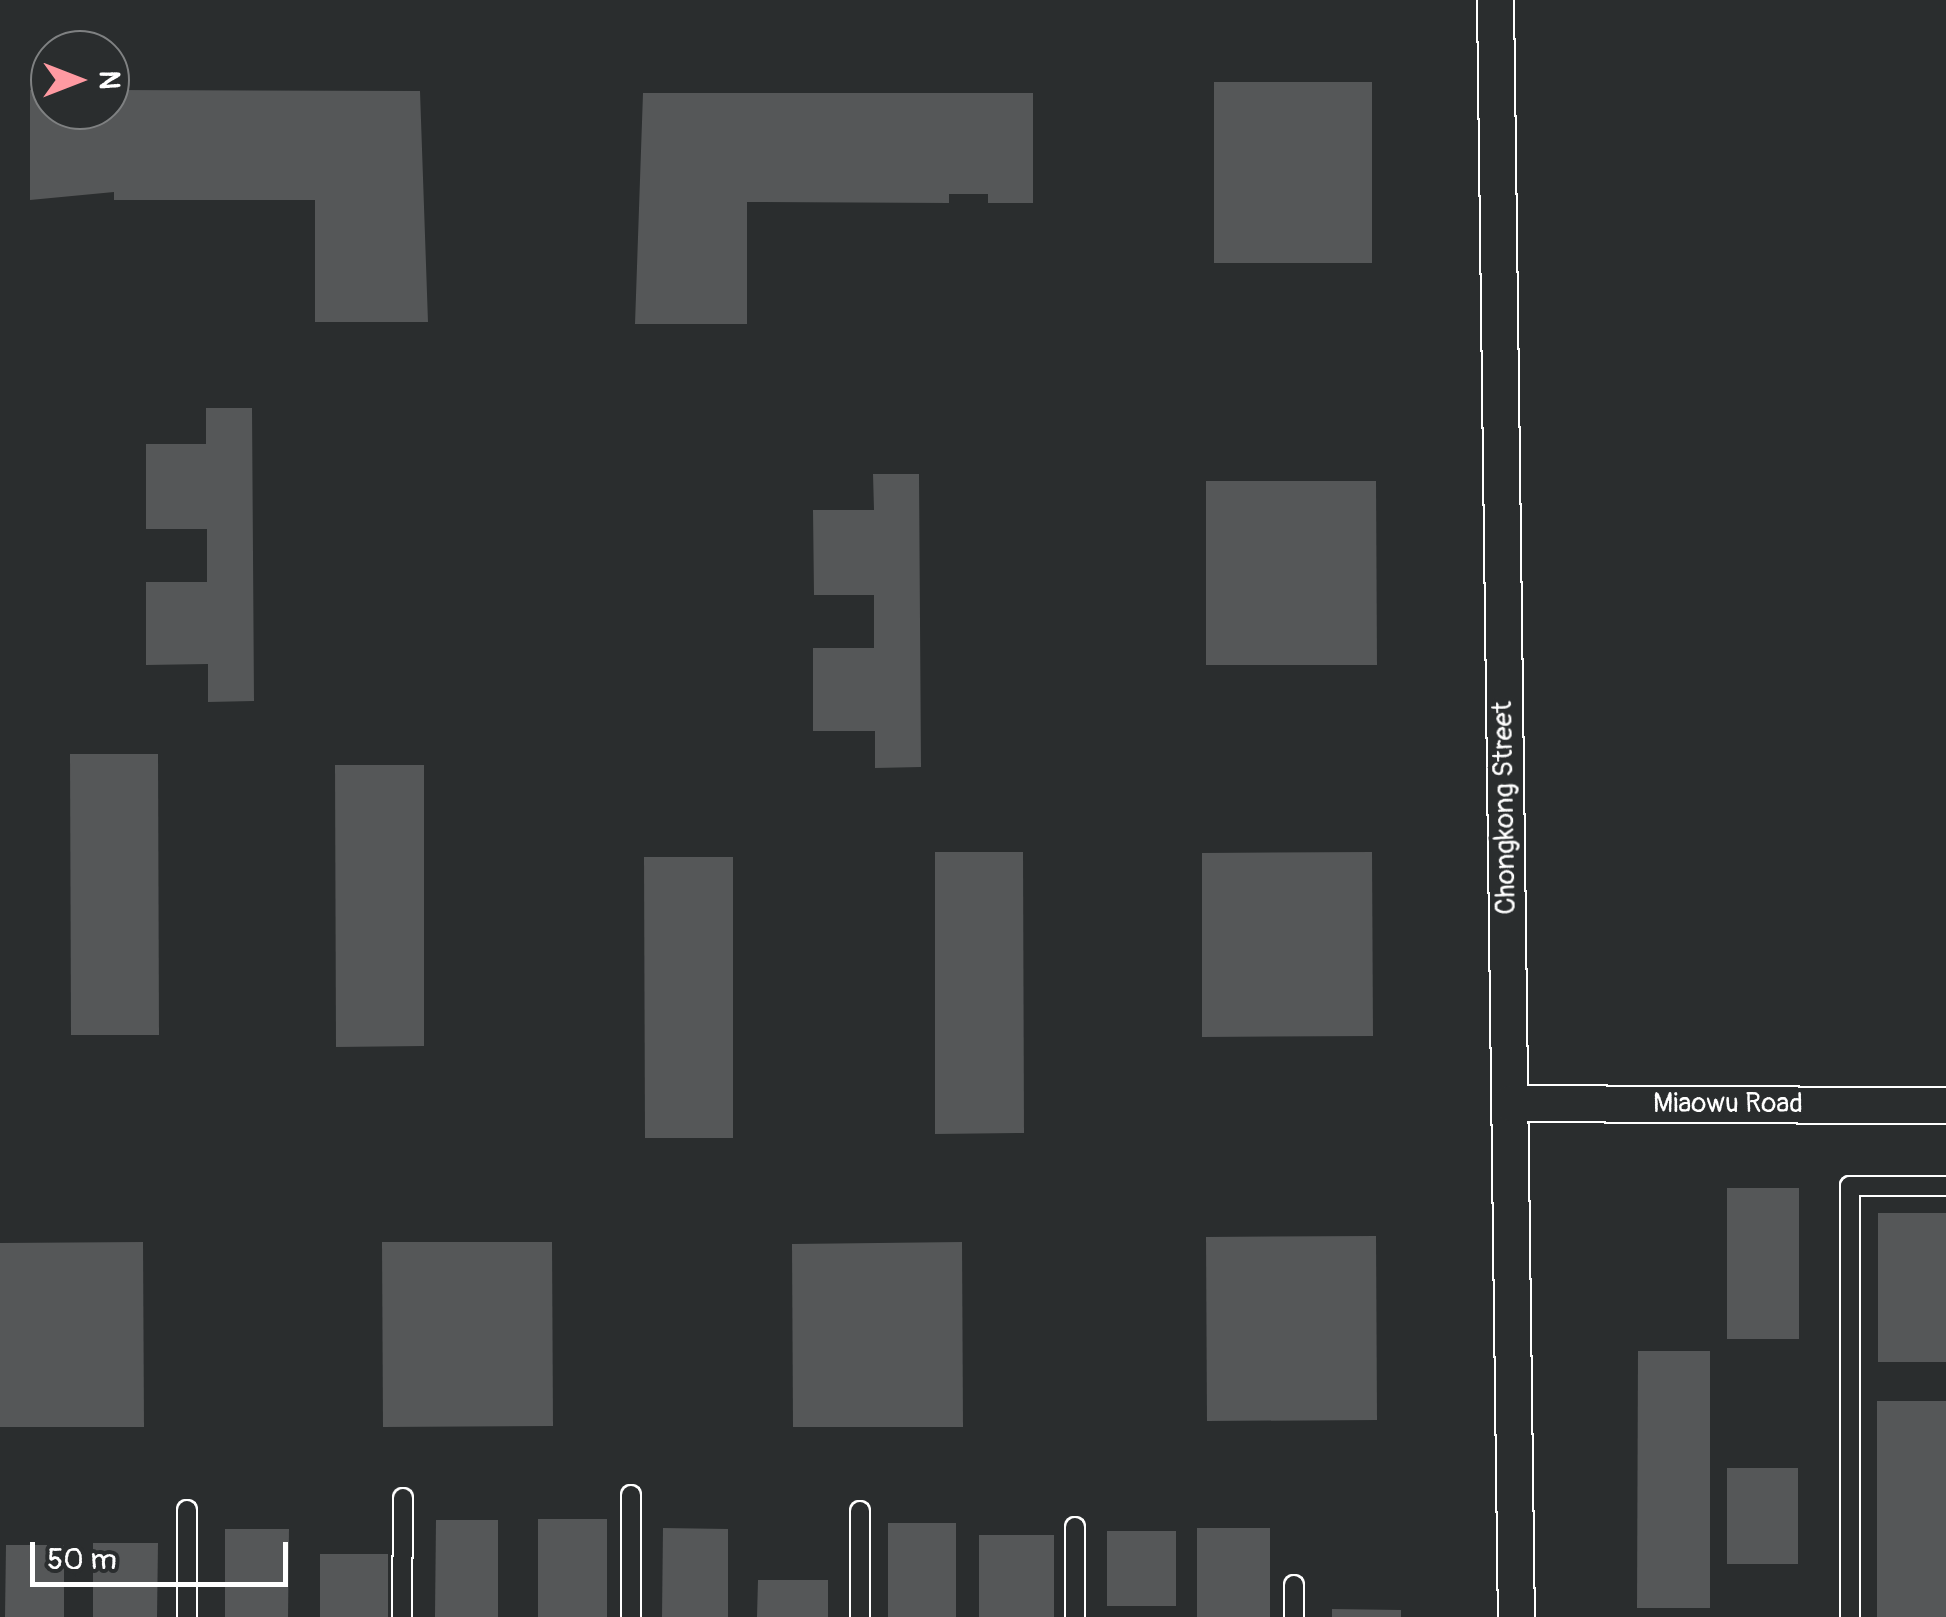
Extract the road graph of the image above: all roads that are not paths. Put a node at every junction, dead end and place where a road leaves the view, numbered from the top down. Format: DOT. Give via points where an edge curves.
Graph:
graph roads {
  1 [pos="1494,0"];
  2 [pos="1510,1103"];
  3 [pos="1946,1106"];
  4 [pos="1946,1186"];
  5 [pos="631,1495"];
  6 [pos="402,1498"];
  7 [pos="187,1510"];
  8 [pos="860,1511"];
  9 [pos="1075,1527"];
  10 [pos="1294,1586"];
  11 [pos="187,1617"];
  12 [pos="402,1617"];
  13 [pos="631,1617"];
  14 [pos="860,1617"];
  15 [pos="1074,1617"];
  16 [pos="1294,1617"];
  17 [pos="1516,1617"];
  18 [pos="1850,1617"];
  1 -- 2 [label="street, Chongkong Street"];
  2 -- 3 [label="street, Miaowu Road"];
  2 -- 17 [label="street, Chongkong Street"];
  4 -- 18 [label="lane" via="1850,1186"];
  5 -- 13 [label="lane"];
  6 -- 12 [label="lane"];
  7 -- 11 [label="lane"];
  8 -- 14 [label="lane"];
  9 -- 15 [label="lane"];
  10 -- 16 [label="lane"];
}
